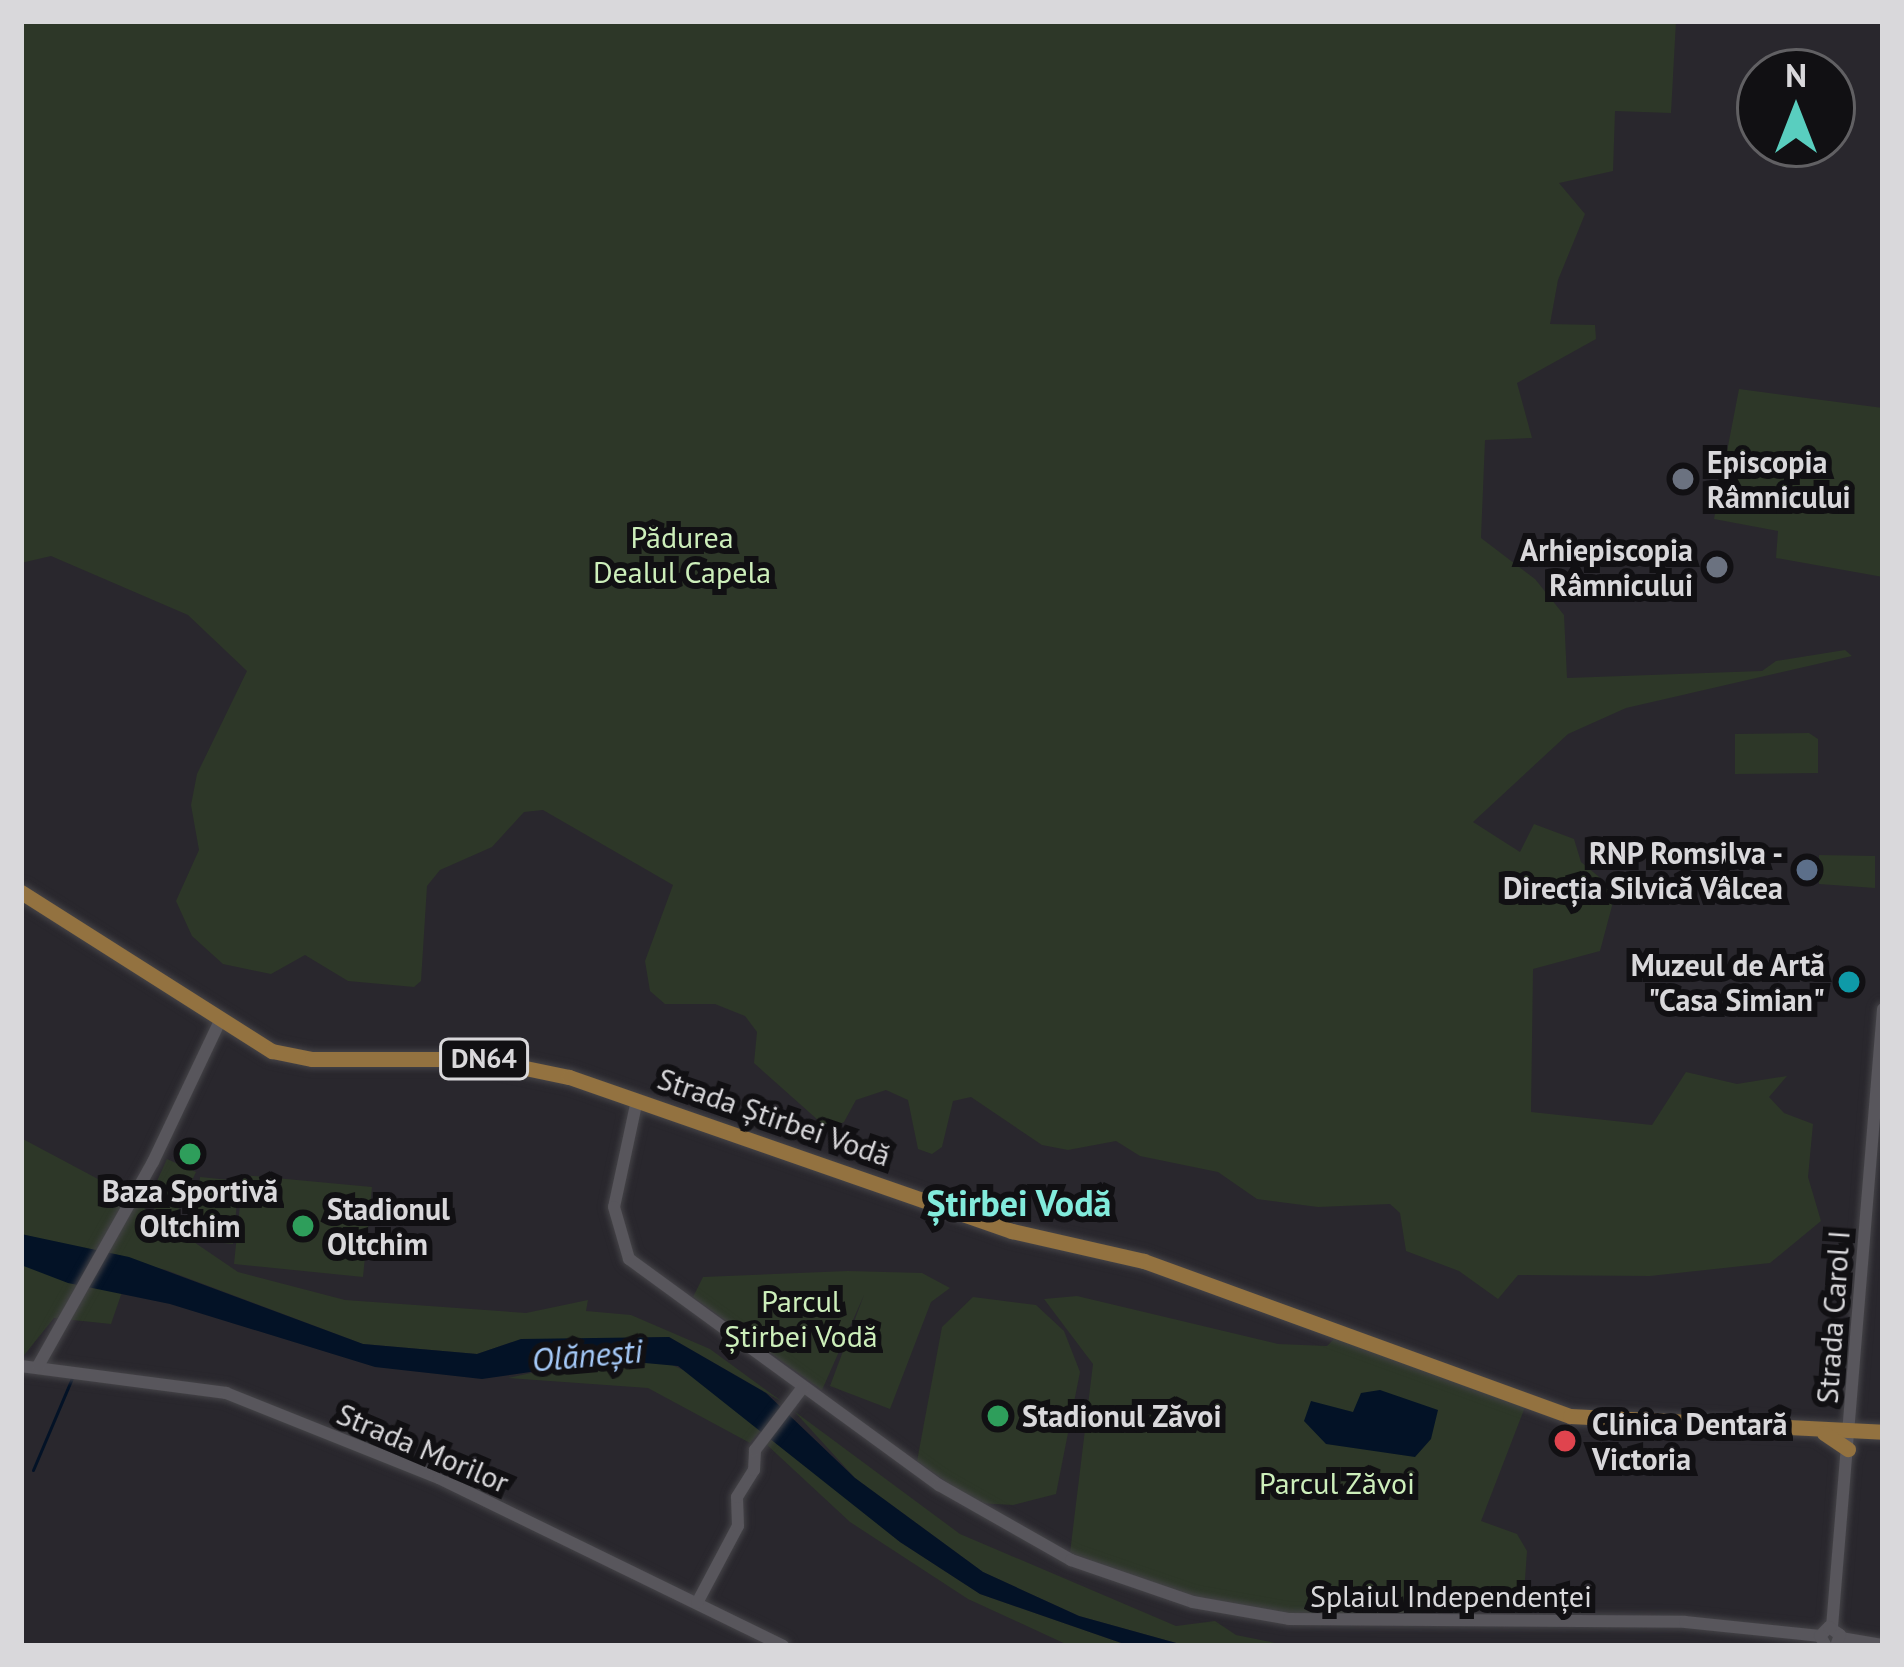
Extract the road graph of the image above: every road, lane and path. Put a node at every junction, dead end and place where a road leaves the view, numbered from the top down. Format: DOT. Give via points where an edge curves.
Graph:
graph roads {
  1 [pos="21,892"];
  2 [pos="1883,1010"];
  3 [pos="220,1021"];
  4 [pos="637,1100"];
  5 [pos="21,1366"];
  6 [pos="38,1366"];
  7 [pos="800,1392"];
  8 [pos="1850,1423"];
  9 [pos="1816,1430"];
  10 [pos="1883,1432"];
  11 [pos="1848,1449"];
  12 [pos="697,1604"];
  13 [pos="1831,1639"];
  14 [pos="784,1646"];
  15 [pos="1883,1646"];
  1 -- 3 [label="main road, Strada Știrbei Vodă / DN64"];
  2 -- 8 [label="street, Strada Carol I"];
  3 -- 4 [label="main road, Strada Știrbei Vodă / DN64" via="300,1058 496,1060"];
  3 -- 6 [label="street"];
  4 -- 7 [label="street, Splaiul Independenței" via="614,1207 623,1250"];
  4 -- 9 [label="main road, Strada Știrbei Vodă / DN64" via="1012,1231 1144,1261 1557,1412"];
  5 -- 6 [label="street, Strada Morilor"];
  6 -- 12 [label="street, Strada Morilor" via="226,1393 439,1478"];
  7 -- 12 [label="street" via="754,1450 754,1470 737,1497 738,1526"];
  7 -- 13 [label="street, Splaiul Independenței" via="1004,1526 1071,1560 1193,1602 1330,1623 1685,1622"];
  8 -- 9 [label="main road, Strada Știrbei Vodă / DN64"];
  8 -- 10 [label="main road, Strada Știrbei Vodă / DN64"];
  8 -- 11 [label="street, Strada Carol I"];
  9 -- 11 [label="main road"];
  11 -- 13 [label="street, Strada Carol I"];
  12 -- 14 [label="street, Strada Morilor"];
  13 -- 15 [label="street, Splaiul Independenței"];
}
